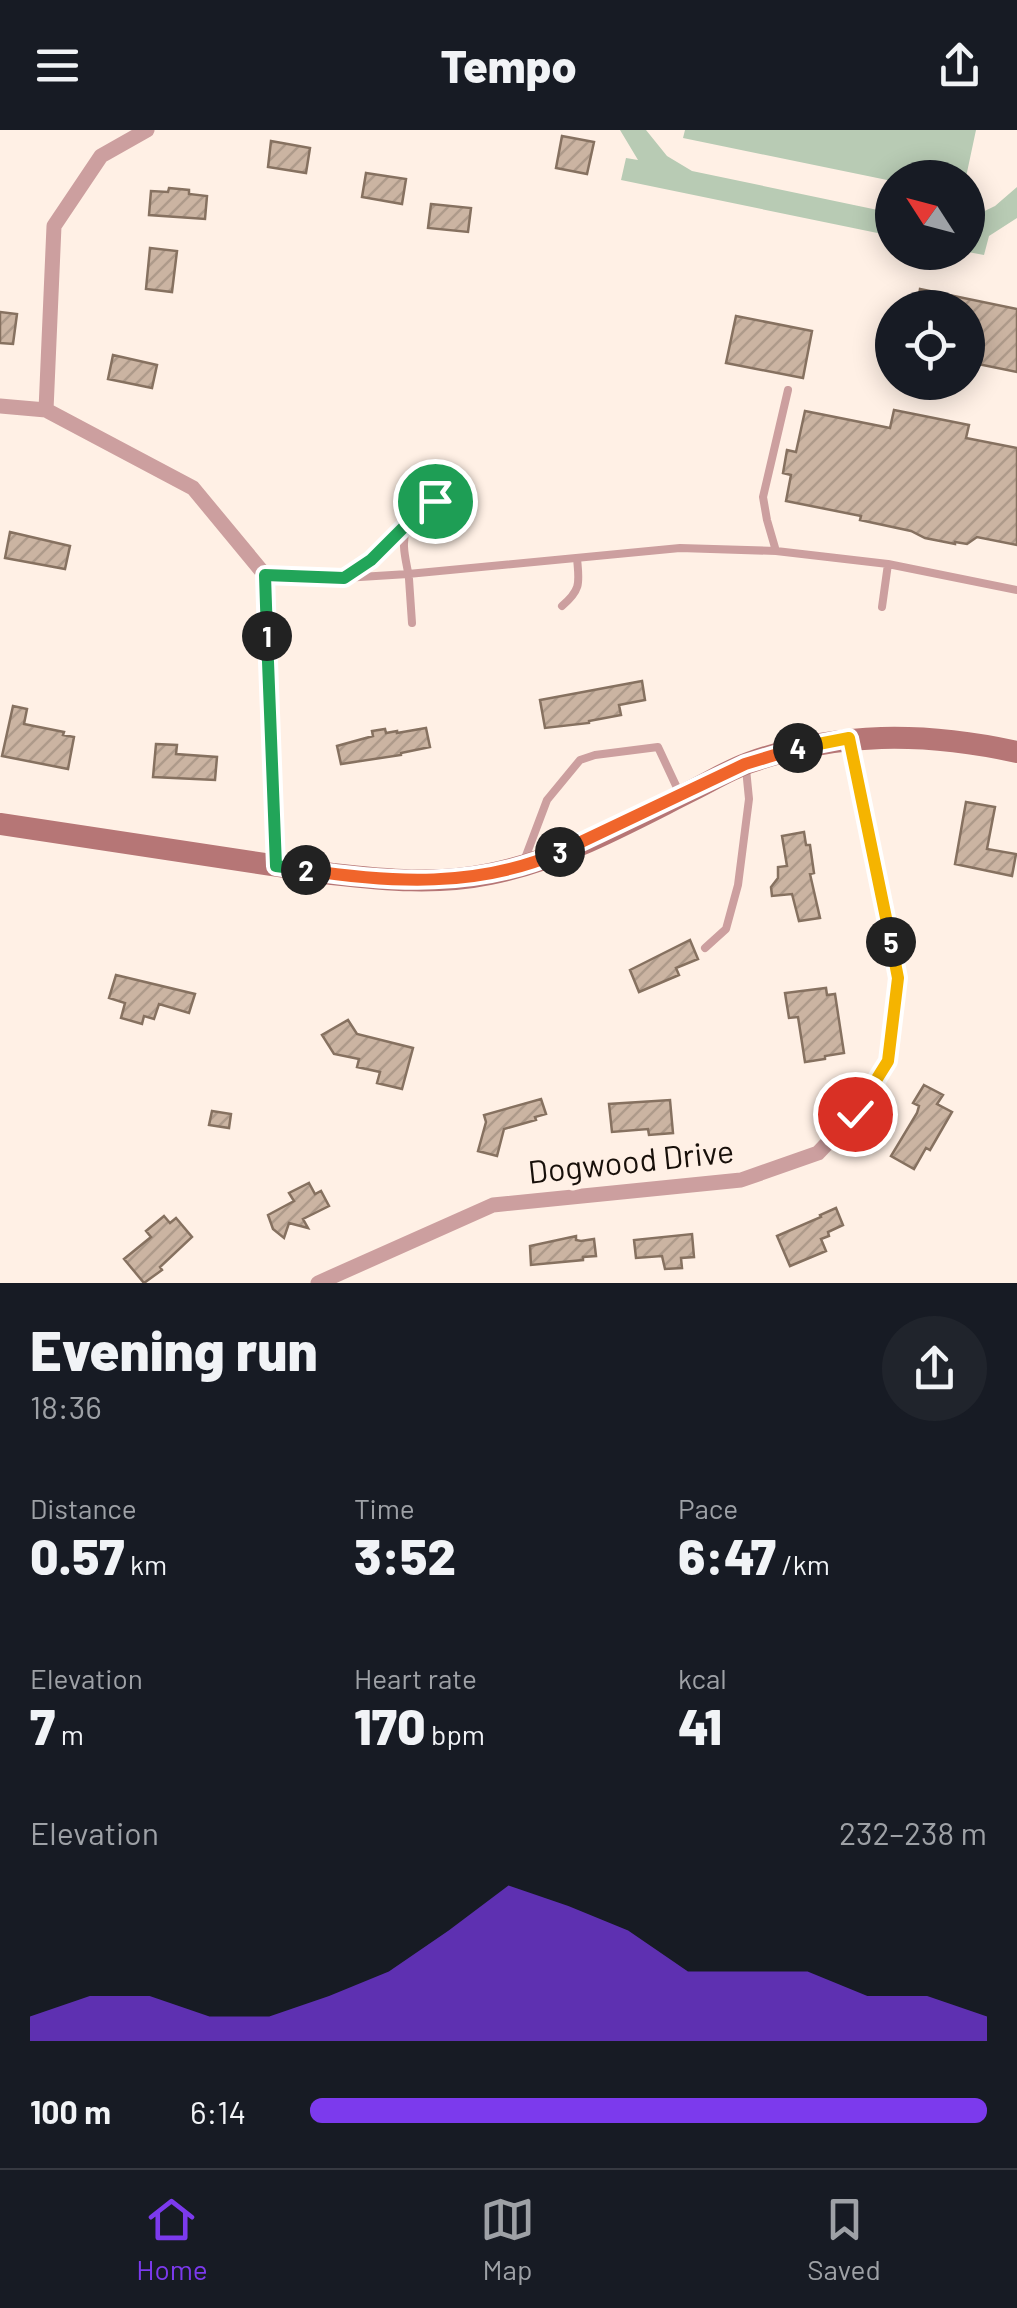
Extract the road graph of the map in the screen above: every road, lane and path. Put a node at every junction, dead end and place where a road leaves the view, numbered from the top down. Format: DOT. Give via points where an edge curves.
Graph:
graph roads {
  1 [pos="147,130"];
  2 [pos="788,390"];
  3 [pos="0,406"];
  4 [pos="46,410"];
  5 [pos="435,501"];
  6 [pos="411,520"];
  7 [pos="776,550"];
  8 [pos="578,558"];
  9 [pos="888,564"];
  10 [pos="408,574"];
  11 [pos="265,575"];
  12 [pos="344,578"];
  13 [pos="1017,590"];
  14 [pos="562,606"];
  15 [pos="882,607"];
  16 [pos="412,623"];
  17 [pos="849,738"];
  18 [pos="1017,752"];
  19 [pos="745,764"];
  20 [pos="680,796"];
  21 [pos="0,824"];
  22 [pos="522,865"];
  23 [pos="276,866"];
  24 [pos="706,948"];
  25 [pos="318,1283"];
  1 -- 4 [label="street" via="101,156 54,226"];
  2 -- 7 [label="lane" via="763,497"];
  3 -- 4 [label="street"];
  4 -- 11 [label="street" via="193,488"];
  5 -- 6 [label="lane"];
  6 -- 10 [label="lane" via="403,534"];
  6 -- 12 [label="lane"];
  7 -- 8 [label="lane" via="680,548"];
  7 -- 9 [label="lane"];
  8 -- 10 [label="lane"];
  8 -- 14 [label="lane" via="580,585"];
  9 -- 13 [label="lane"];
  9 -- 15 [label="lane"];
  10 -- 12 [label="lane"];
  10 -- 16 [label="lane"];
  11 -- 12 [label="lane"];
  11 -- 23 [label="street"];
  17 -- 18 [label="main road"];
  17 -- 19 [label="main road"];
  17 -- 25 [label="street, Dogwood Drive" via="898,978 888,1061 855,1114 818,1153 741,1180 493,1205"];
  19 -- 20 [label="main road"];
  19 -- 24 [label="lane" via="749,799 738,884 726,929"];
  20 -- 22 [label="main road"];
  20 -- 22 [label="lane" via="658,747 580,760 546,800"];
  21 -- 23 [label="main road"];
  22 -- 23 [label="main road" via="433,881"];
}
